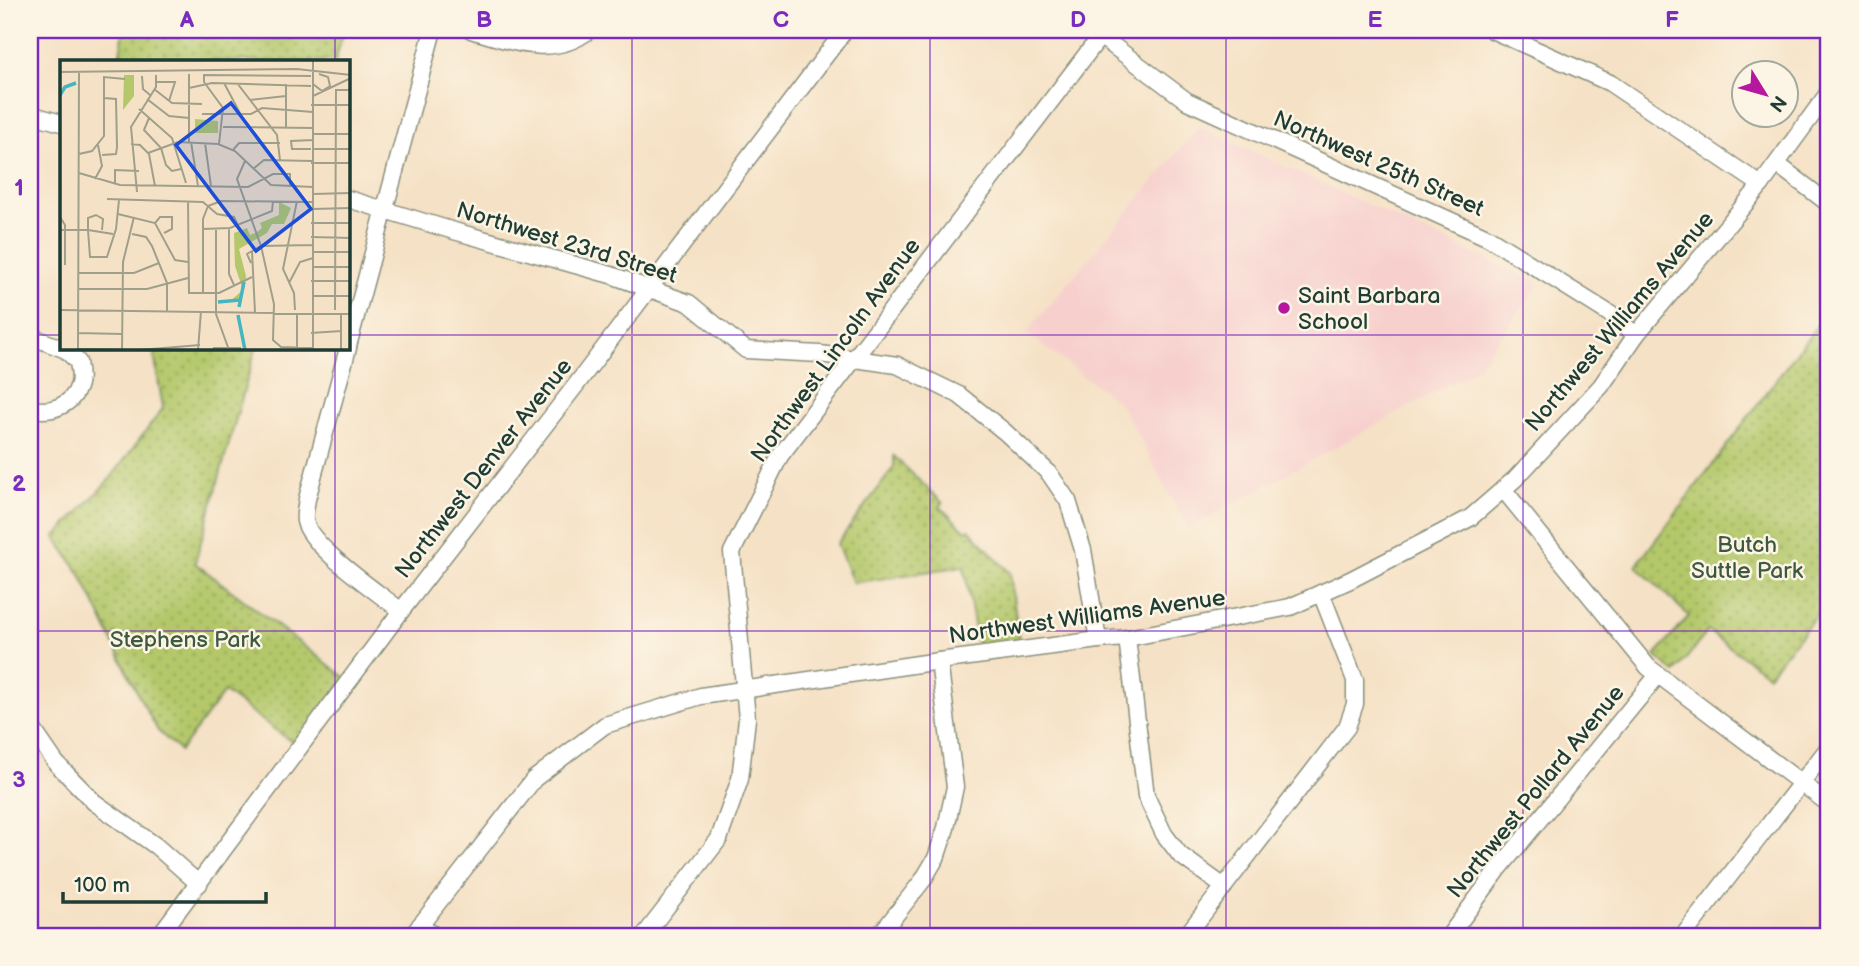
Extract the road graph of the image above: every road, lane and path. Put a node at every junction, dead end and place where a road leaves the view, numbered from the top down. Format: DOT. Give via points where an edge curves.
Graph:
graph roads {
  1 [pos="433,30"];
  2 [pos="471,30"];
  3 [pos="589,30"];
  4 [pos="845,30"];
  5 [pos="1492,30"];
  6 [pos="1103,33"];
  7 [pos="1829,92"];
  8 [pos="30,114"];
  9 [pos="60,123"];
  10 [pos="1777,164"];
  11 [pos="1760,185"];
  12 [pos="350,199"];
  13 [pos="1829,204"];
  14 [pos="385,210"];
  15 [pos="649,289"];
  16 [pos="1636,335"];
  17 [pos="30,336"];
  18 [pos="350,340"];
  19 [pos="60,348"];
  20 [pos="66,350"];
  21 [pos="347,350"];
  22 [pos="853,359"];
  23 [pos="30,408"];
  24 [pos="1503,489"];
  25 [pos="1321,593"];
  26 [pos="401,611"];
  27 [pos="1127,638"];
  28 [pos="1098,640"];
  29 [pos="939,661"];
  30 [pos="1658,675"];
  31 [pos="745,690"];
  32 [pos="30,725"];
  33 [pos="1829,747"];
  34 [pos="1801,783"];
  35 [pos="1829,804"];
  36 [pos="199,884"];
  37 [pos="1224,887"];
  38 [pos="416,930"];
  39 [pos="159,936"];
  40 [pos="435,936"];
  41 [pos="644,936"];
  42 [pos="880,936"];
  43 [pos="1186,936"];
  44 [pos="1448,936"];
  45 [pos="1683,936"];
  1 -- 14 [label="street"];
  2 -- 3 [label="street" via="529,46 559,44"];
  4 -- 15 [label="street, Northwest Denver Avenue"];
  5 -- 11 [label="street" via="1610,83"];
  6 -- 16 [label="street, Northwest 25th Street" via="1187,101 1489,238 1611,314"];
  6 -- 22 [label="street, Northwest Lincoln Avenue"];
  7 -- 10 [label="street, Northwest Williams Avenue"];
  8 -- 9 [label="street"];
  10 -- 11 [label="street, Northwest Williams Avenue"];
  10 -- 13 [label="street"];
  11 -- 16 [label="street, Northwest Williams Avenue"];
  12 -- 14 [label="street, Northwest 23rd Street"];
  14 -- 15 [label="street, Northwest 23rd Street"];
  14 -- 18 [label="street"];
  15 -- 22 [label="street, Northwest 23rd Street" via="689,303 746,350"];
  15 -- 26 [label="street, Northwest Denver Avenue"];
  16 -- 24 [label="street, Northwest Williams Avenue" via="1601,386"];
  17 -- 19 [label="street"];
  20 -- 23 [label="street" via="78,362 80,383 71,398 58,408"];
  21 -- 26 [label="street" via="304,519 320,546"];
  22 -- 28 [label="street, Northwest 23rd Street" via="897,365 959,395 1049,473 1068,501 1083,550"];
  22 -- 31 [label="street, Northwest Lincoln Avenue" via="780,456 732,552"];
  24 -- 25 [label="street, Northwest Williams Avenue" via="1471,518"];
  24 -- 30 [label="street"];
  25 -- 27 [label="street, Northwest Williams Avenue" via="1290,607"];
  25 -- 37 [label="street" via="1355,680 1355,704 1347,727"];
  26 -- 36 [label="street, Northwest Denver Avenue"];
  27 -- 28 [label="street, Northwest Williams Avenue"];
  27 -- 37 [label="street" via="1146,796 1180,855"];
  28 -- 29 [label="street, Northwest Williams Avenue"];
  29 -- 31 [label="street, Northwest Williams Avenue"];
  29 -- 42 [label="street" via="955,787 936,858"];
  30 -- 34 [label="street"];
  30 -- 44 [label="street, Northwest Pollard Avenue"];
  31 -- 38 [label="street" via="701,696 605,725 534,779"];
  31 -- 41 [label="street" via="747,719 740,779 719,839"];
  32 -- 36 [label="street" via="56,763 94,802"];
  33 -- 34 [label="street"];
  34 -- 35 [label="street"];
  34 -- 45 [label="street"];
  36 -- 39 [label="street, Northwest Denver Avenue"];
  37 -- 43 [label="street"];
  38 -- 40 [label="street"];
}
